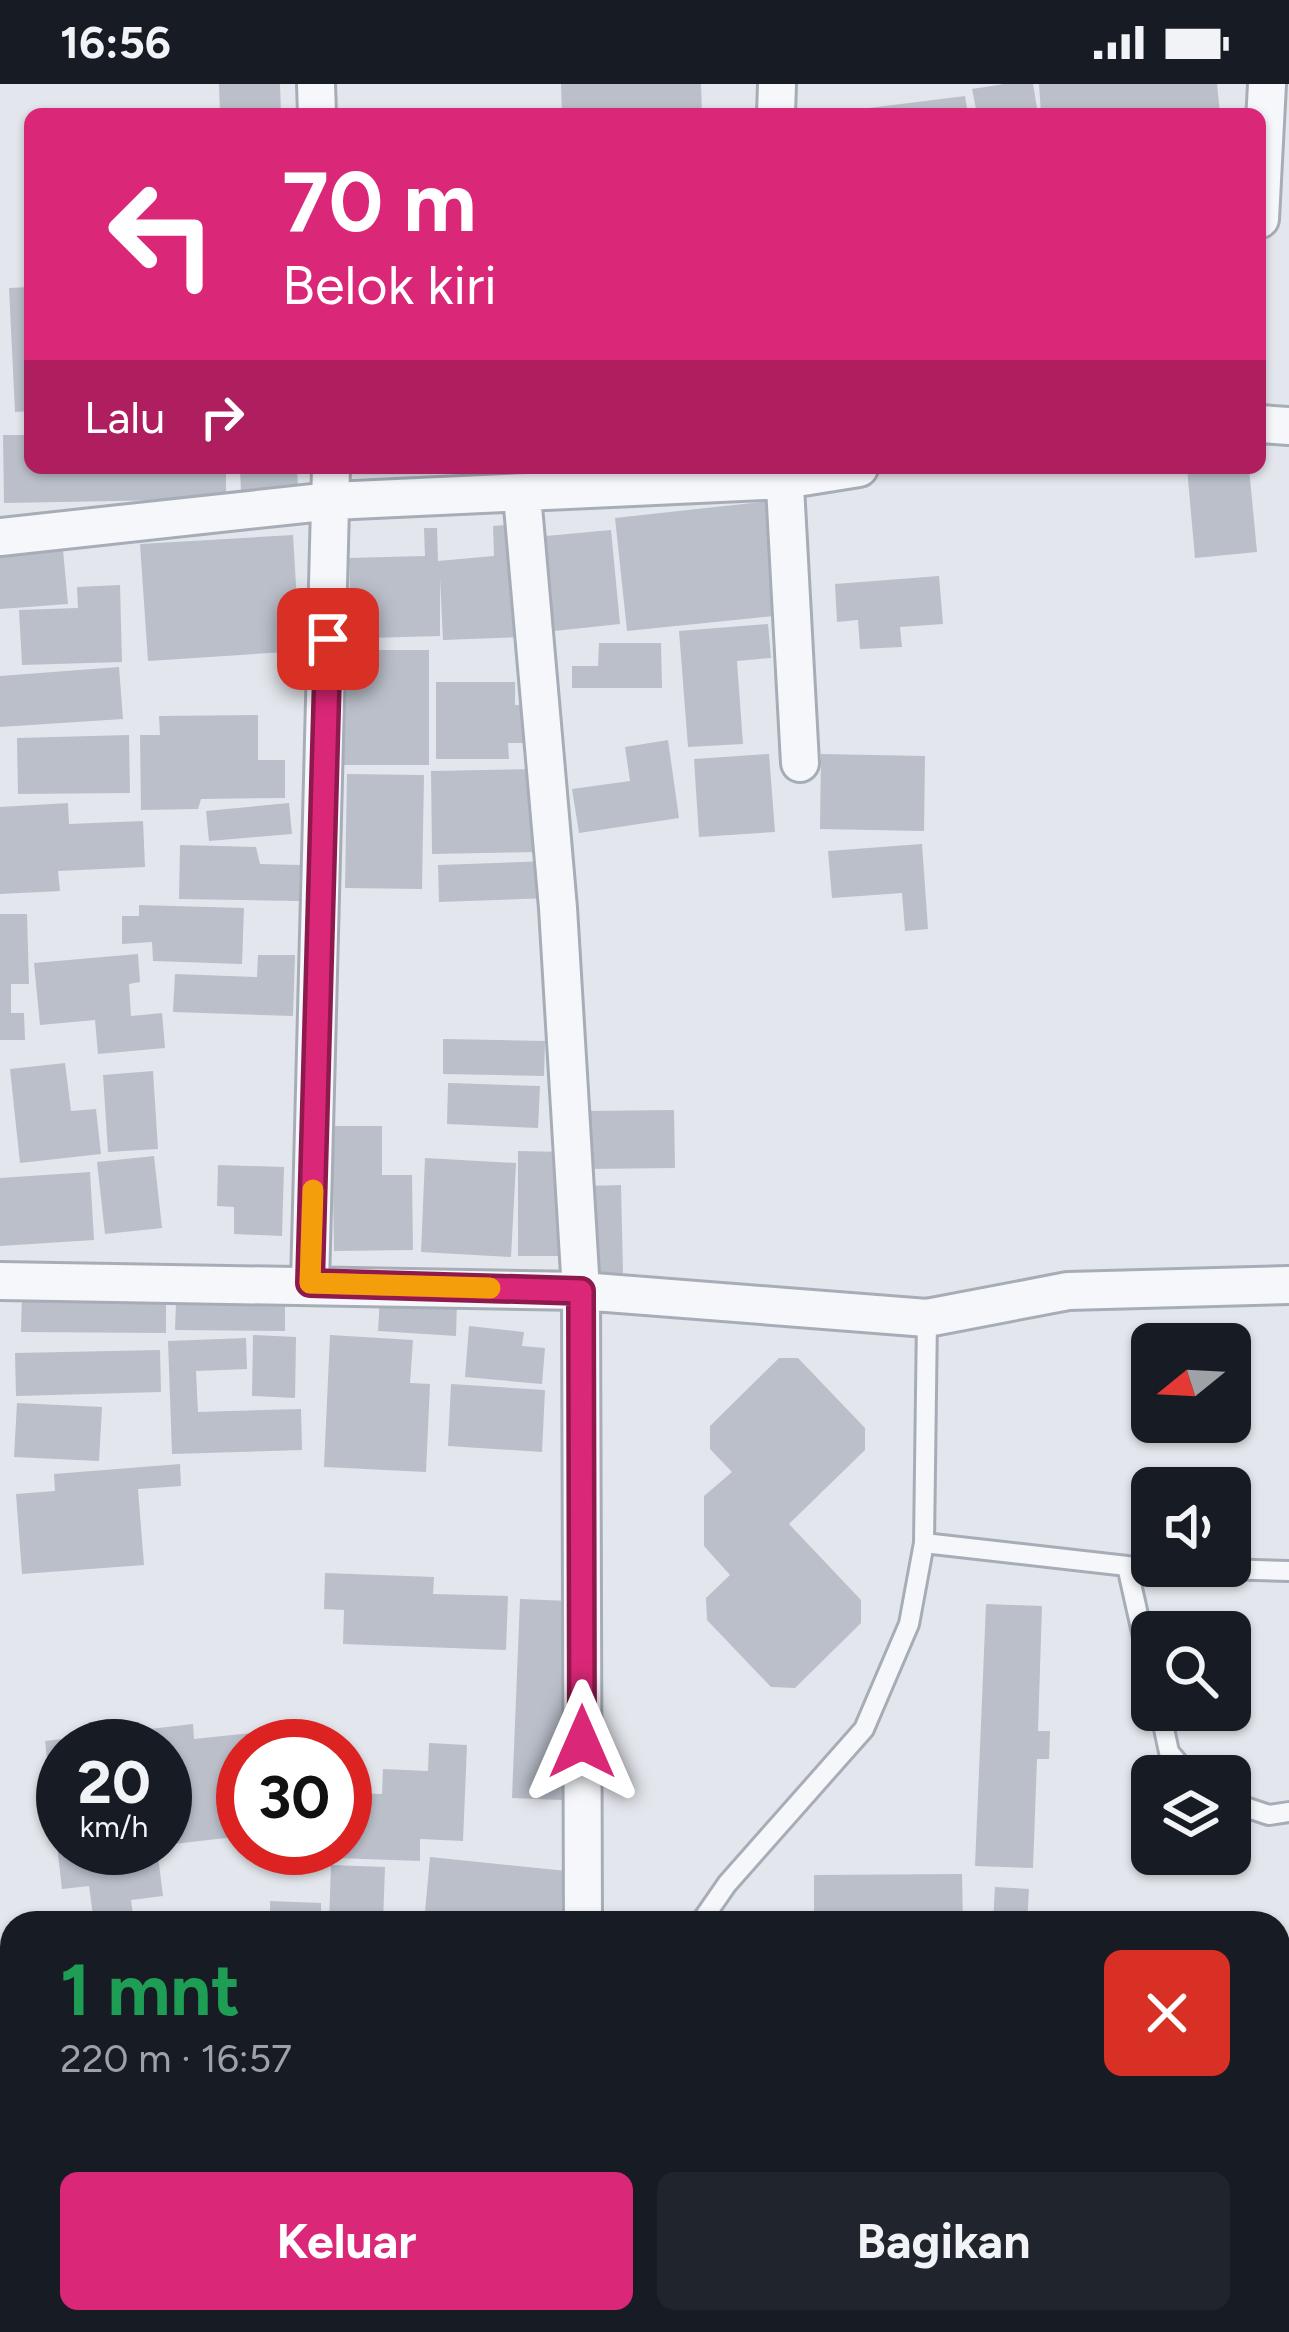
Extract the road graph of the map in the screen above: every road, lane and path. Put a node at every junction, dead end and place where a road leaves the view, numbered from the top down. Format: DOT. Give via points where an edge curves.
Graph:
graph roads {
  1 [pos="784,474"];
  2 [pos="331,485"];
  3 [pos="522,495"];
  4 [pos="0,537"];
  5 [pos="800,763"];
  6 [pos="0,1282"];
  7 [pos="310,1283"];
  8 [pos="1289,1285"];
  9 [pos="581,1291"];
  10 [pos="927,1318"];
  11 [pos="924,1543"];
  12 [pos="1126,1566"];
  13 [pos="1289,1571"];
  14 [pos="1137,1611"];
  15 [pos="1251,1809"];
  16 [pos="1289,1812"];
  17 [pos="583,1911"];
  18 [pos="708,1911"];
  1 -- 3 [label="street"];
  1 -- 5 [label="street"];
  2 -- 3 [label="street"];
  2 -- 4 [label="street"];
  2 -- 7 [label="street"];
  3 -- 9 [label="street"];
  6 -- 7 [label="street"];
  7 -- 9 [label="street"];
  8 -- 10 [label="street" via="1068,1291"];
  9 -- 10 [label="street"];
  9 -- 17 [label="street"];
  10 -- 11 [label="lane"];
  11 -- 12 [label="lane"];
  11 -- 18 [label="lane" via="909,1624 864,1729"];
  12 -- 13 [label="lane"];
  12 -- 14 [label="lane"];
  15 -- 16 [label="lane"];
}
